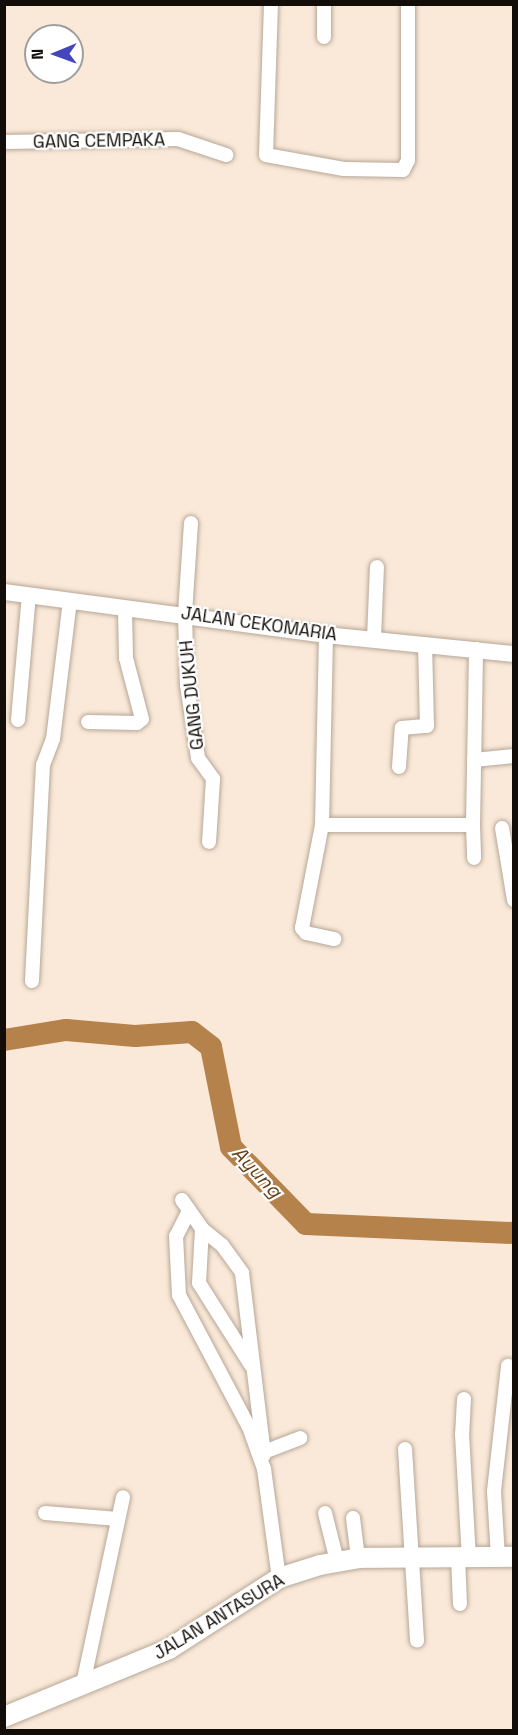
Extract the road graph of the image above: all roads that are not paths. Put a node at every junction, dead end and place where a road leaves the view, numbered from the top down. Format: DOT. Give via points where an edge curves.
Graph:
graph roads {
  1 [pos="271,4"];
  2 [pos="324,4"];
  3 [pos="408,4"];
  4 [pos="324,37"];
  5 [pos="4,142"];
  6 [pos="226,155"];
  7 [pos="191,523"];
  8 [pos="377,567"];
  9 [pos="4,592"];
  10 [pos="29,595"];
  11 [pos="70,600"];
  12 [pos="125,609"];
  13 [pos="185,614"];
  14 [pos="326,635"];
  15 [pos="374,638"];
  16 [pos="425,644"];
  17 [pos="476,649"];
  18 [pos="513,654"];
  19 [pos="18,720"];
  20 [pos="88,722"];
  21 [pos="513,756"];
  22 [pos="474,760"];
  23 [pos="399,767"];
  24 [pos="322,825"];
  25 [pos="473,825"];
  26 [pos="502,828"];
  27 [pos="209,843"];
  28 [pos="474,858"];
  29 [pos="513,900"];
  30 [pos="334,939"];
  31 [pos="32,981"];
  32 [pos="202,1229"];
  33 [pos="508,1366"];
  34 [pos="252,1367"];
  35 [pos="464,1399"];
  36 [pos="300,1438"];
  37 [pos="405,1449"];
  38 [pos="264,1452"];
  39 [pos="264,1469"];
  40 [pos="123,1497"];
  41 [pos="45,1513"];
  42 [pos="325,1513"];
  43 [pos="353,1518"];
  44 [pos="118,1519"];
  45 [pos="506,1557"];
  46 [pos="358,1558"];
  47 [pos="414,1558"];
  48 [pos="464,1558"];
  49 [pos="337,1561"];
  50 [pos="279,1578"];
  51 [pos="460,1604"];
  52 [pos="417,1641"];
  53 [pos="82,1684"];
  54 [pos="4,1717"];
  1 -- 3 [label="street" via="266,155 345,170 403,170 408,160"];
  2 -- 4 [label="street"];
  5 -- 6 [label="street, GANG CEMPAKA" via="178,139"];
  7 -- 13 [label="street, GANG DUKUH"];
  8 -- 15 [label="street"];
  9 -- 10 [label="street, JALAN CEKOMARIA"];
  10 -- 11 [label="street, JALAN CEKOMARIA"];
  10 -- 19 [label="street"];
  11 -- 12 [label="street, JALAN CEKOMARIA"];
  11 -- 31 [label="street" via="53,739 43,765"];
  12 -- 13 [label="street, JALAN CEKOMARIA"];
  12 -- 20 [label="street" via="126,658 142,719 137,723"];
  13 -- 14 [label="street, JALAN CEKOMARIA"];
  13 -- 27 [label="street, GANG DUKUH" via="187,685 198,758 213,779"];
  14 -- 15 [label="street, JALAN CEKOMARIA"];
  14 -- 24 [label="street"];
  15 -- 16 [label="street, JALAN CEKOMARIA"];
  16 -- 17 [label="street, JALAN CEKOMARIA"];
  16 -- 23 [label="street" via="427,726 402,728"];
  17 -- 18 [label="street, JALAN CEKOMARIA"];
  17 -- 22 [label="street"];
  21 -- 22 [label="street"];
  22 -- 25 [label="street"];
  24 -- 25 [label="street"];
  24 -- 30 [label="street" via="302,928 306,933"];
  25 -- 28 [label="street"];
  26 -- 29 [label="street"];
  32 -- 34 [label="street" via="199,1283"];
  32 -- 34 [label="street" via="241,1270"];
  32 -- 39 [label="street" via="186,1206 176,1236 179,1295 249,1427"];
  33 -- 45 [label="street" via="494,1491"];
  34 -- 38 [label="street"];
  35 -- 48 [label="street"];
  36 -- 38 [label="street"];
  37 -- 47 [label="street"];
  38 -- 39 [label="street"];
  39 -- 50 [label="street"];
  40 -- 44 [label="street"];
  41 -- 44 [label="street"];
  42 -- 49 [label="street"];
  43 -- 46 [label="street"];
  44 -- 53 [label="street"];
  45 -- 48 [label="main road, JALAN ANTASURA"];
  46 -- 47 [label="main road, JALAN ANTASURA"];
  46 -- 49 [label="main road, JALAN ANTASURA"];
  47 -- 48 [label="main road, JALAN ANTASURA"];
  47 -- 52 [label="street"];
  48 -- 51 [label="street"];
  49 -- 50 [label="main road, JALAN ANTASURA"];
  50 -- 53 [label="main road, JALAN ANTASURA" via="169,1649"];
  53 -- 54 [label="main road, JALAN ANTASURA"];
}
